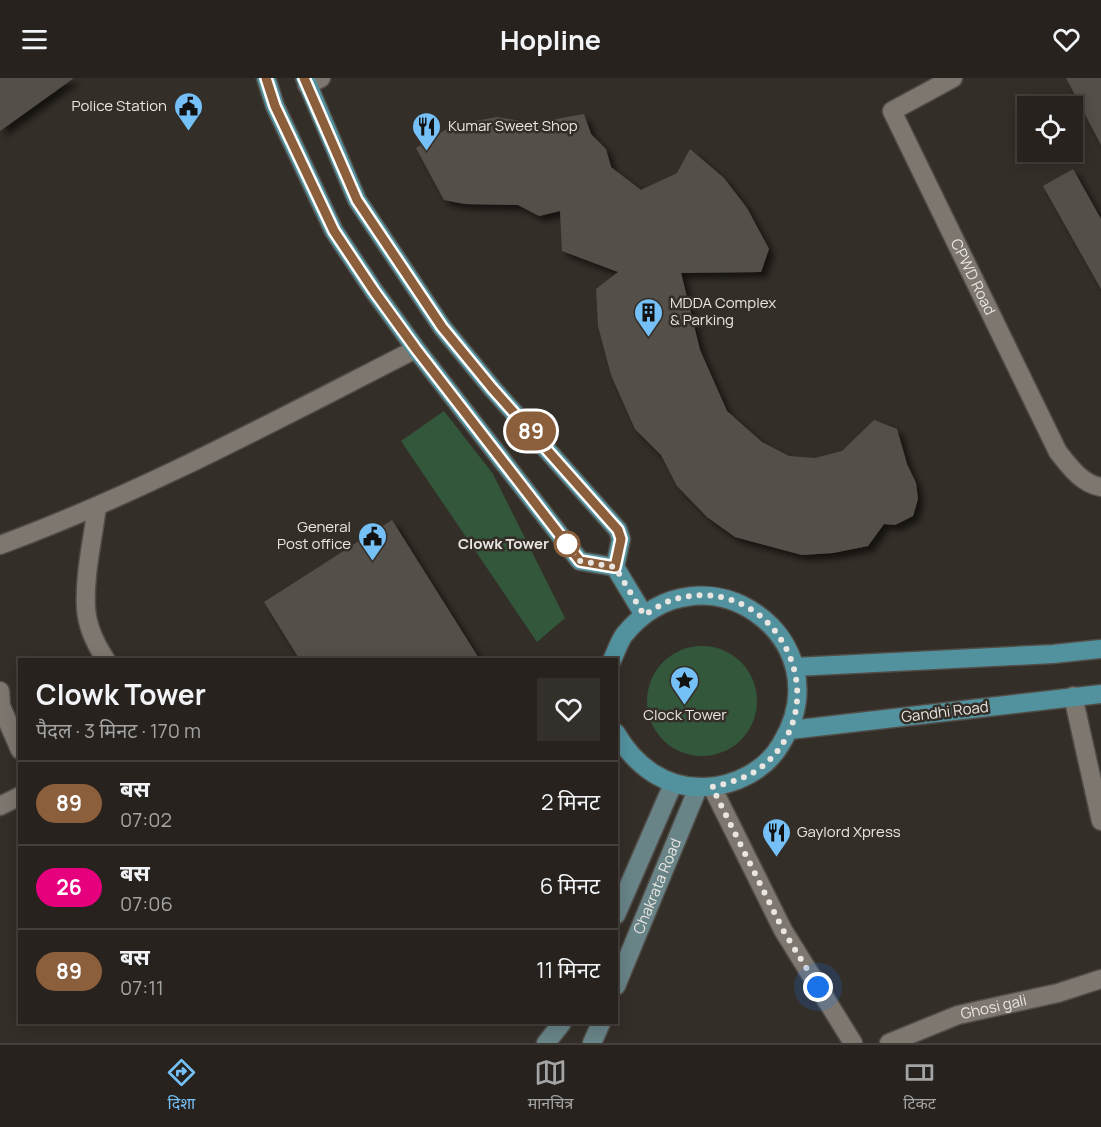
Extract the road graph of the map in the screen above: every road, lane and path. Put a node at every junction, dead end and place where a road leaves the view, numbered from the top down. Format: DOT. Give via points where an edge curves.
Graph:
graph roads {
  1 [pos="266,78"];
  2 [pos="953,78"];
  3 [pos="311,80"];
  4 [pos="416,349"];
  5 [pos="1101,487"];
  6 [pos="98,506"];
  7 [pos="0,545"];
  8 [pos="615,567"];
  9 [pos="644,615"];
  10 [pos="1101,650"];
  11 [pos="105,658"];
  12 [pos="613,658"];
  13 [pos="795,667"];
  14 [pos="0,692"];
  15 [pos="1101,694"];
  16 [pos="1073,696"];
  17 [pos="790,730"];
  18 [pos="618,736"];
  19 [pos="18,745"];
  20 [pos="673,783"];
  21 [pos="705,787"];
  22 [pos="18,797"];
  23 [pos="0,806"];
  24 [pos="1101,821"];
  25 [pos="618,910"];
  26 [pos="1101,979"];
  27 [pos="618,983"];
  28 [pos="561,1024"];
  29 [pos="546,1043"];
  30 [pos="853,1043"];
  31 [pos="889,1043"];
  1 -- 4 [label="main road" via="275,106 334,231"];
  2 -- 5 [label="street, CPWD Road" via="892,111 1058,452 1073,471"];
  3 -- 8 [label="main road" via="357,200 442,327 618,530 621,539"];
  4 -- 6 [label="street"];
  4 -- 8 [label="main road" via="580,561"];
  6 -- 7 [label="street"];
  6 -- 11 [label="street" via="86,610 95,642"];
  8 -- 9 [label="main road"];
  9 -- 12 [label="main road" via="623,637"];
  9 -- 13 [label="main road" via="671,600 703,595 734,600 761,615 782,638"];
  10 -- 13 [label="main road"];
  13 -- 17 [label="main road" via="798,699"];
  14 -- 19 [label="street" via="1,706"];
  15 -- 16 [label="main road, Gandhi Road"];
  16 -- 17 [label="main road, Gandhi Road"];
  16 -- 24 [label="street"];
  17 -- 21 [label="main road" via="777,752 758,769 736,781"];
  18 -- 20 [label="main road" via="648,771"];
  20 -- 21 [label="main road"];
  20 -- 25 [label="main road, Chakrata Road"];
  21 -- 27 [label="main road, Chakrata Road"];
  21 -- 30 [label="street" via="783,930"];
  22 -- 23 [label="street"];
  26 -- 31 [label="street, Ghosi gali" via="1058,993 958,1015"];
  28 -- 29 [label="main road"];
}
